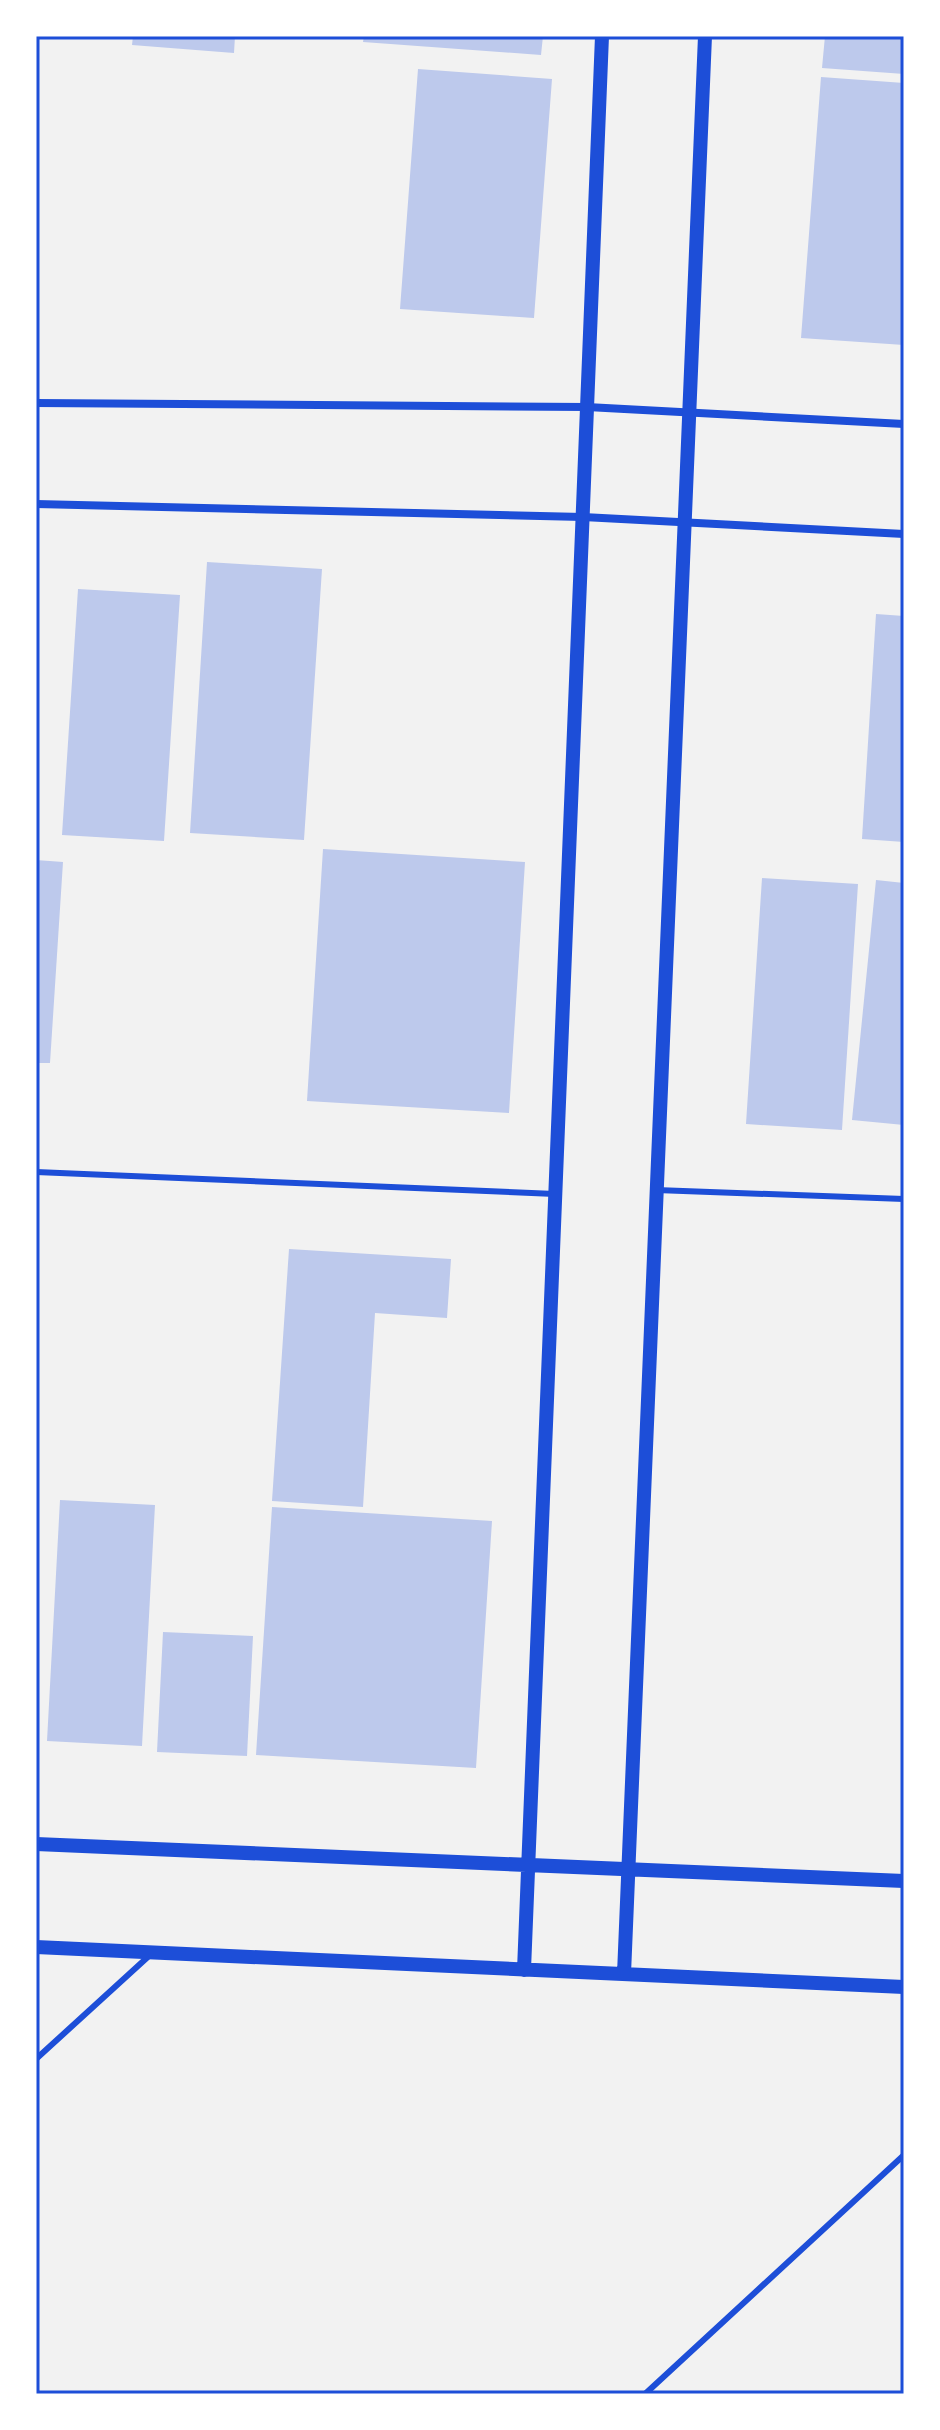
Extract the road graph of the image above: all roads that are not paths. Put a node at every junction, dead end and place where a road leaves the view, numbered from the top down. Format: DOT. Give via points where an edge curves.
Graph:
graph roads {
  1 [pos="602,36"];
  2 [pos="705,36"];
  3 [pos="36,403"];
  4 [pos="587,407"];
  5 [pos="689,413"];
  6 [pos="904,424"];
  7 [pos="36,504"];
  8 [pos="583,517"];
  9 [pos="685,522"];
  10 [pos="904,534"];
  11 [pos="36,1172"];
  12 [pos="656,1190"];
  13 [pos="555,1194"];
  14 [pos="904,1199"];
  15 [pos="36,1844"];
  16 [pos="528,1865"];
  17 [pos="628,1870"];
  18 [pos="904,1881"];
  19 [pos="36,1947"];
  20 [pos="152,1952"];
  21 [pos="524,1970"];
  22 [pos="624,1974"];
  23 [pos="904,1987"];
  24 [pos="36,2059"];
  25 [pos="904,2155"];
  26 [pos="645,2394"];
  1 -- 4 [label="street"];
  2 -- 5 [label="street"];
  3 -- 4 [label="street"];
  4 -- 5 [label="street"];
  4 -- 8 [label="street"];
  5 -- 6 [label="street"];
  5 -- 9 [label="street"];
  7 -- 8 [label="street"];
  8 -- 9 [label="street"];
  8 -- 13 [label="street"];
  9 -- 10 [label="street"];
  9 -- 12 [label="street"];
  11 -- 13 [label="lane"];
  12 -- 14 [label="lane"];
  12 -- 17 [label="street"];
  13 -- 16 [label="street"];
  15 -- 16 [label="street"];
  16 -- 17 [label="street"];
  16 -- 21 [label="street"];
  17 -- 18 [label="street"];
  17 -- 22 [label="street"];
  19 -- 20 [label="street"];
  20 -- 21 [label="street"];
  20 -- 24 [label="lane"];
  21 -- 22 [label="street"];
  22 -- 23 [label="street"];
  25 -- 26 [label="lane"];
}
